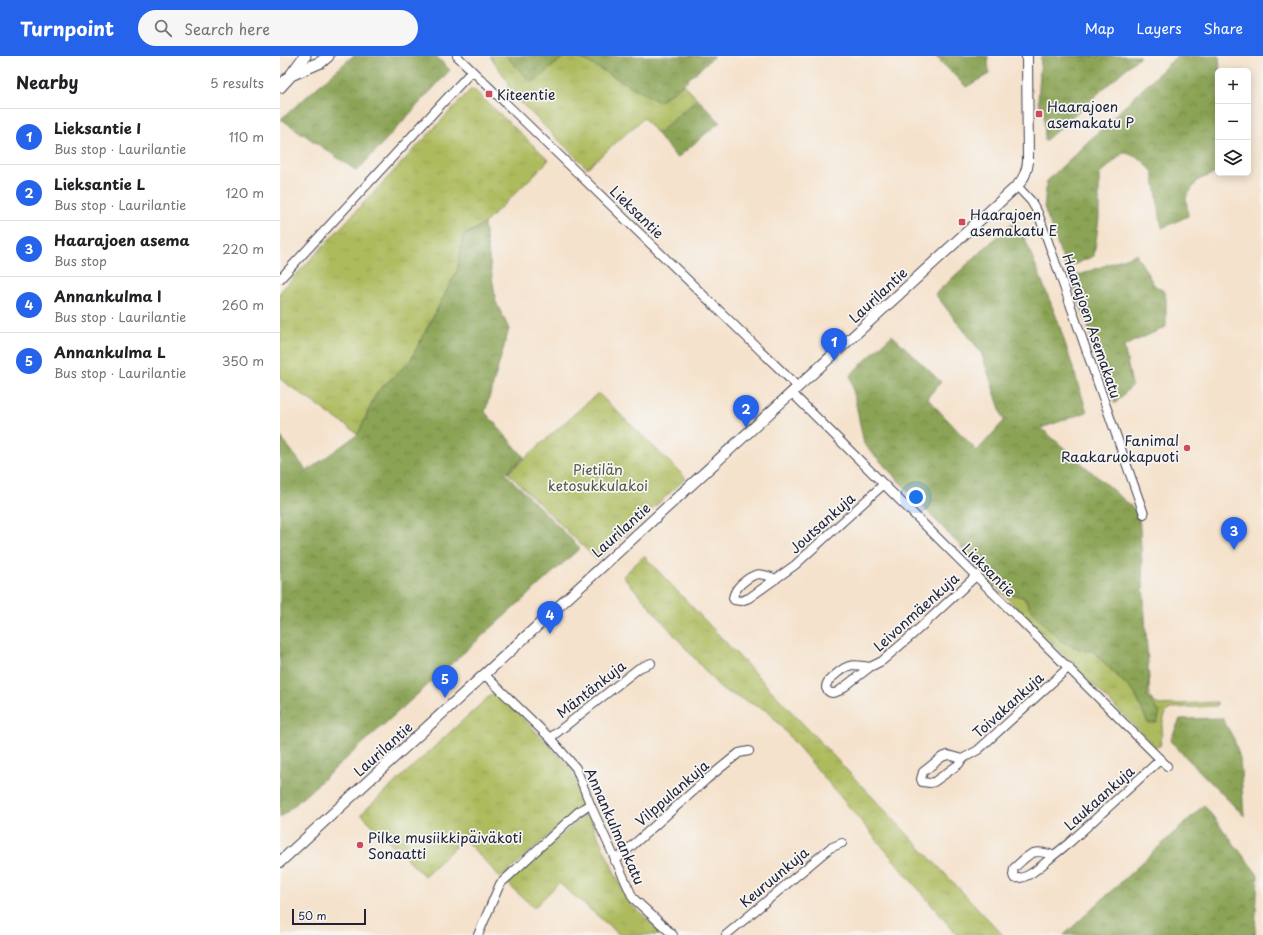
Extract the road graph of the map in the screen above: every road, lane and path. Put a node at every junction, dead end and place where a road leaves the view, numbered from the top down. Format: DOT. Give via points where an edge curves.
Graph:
graph roads {
  1 [pos="305,56"];
  2 [pos="328,56"];
  3 [pos="457,56"];
  4 [pos="1027,56"];
  5 [pos="472,71"];
  6 [pos="291,75"];
  7 [pos="280,87"];
  8 [pos="1017,186"];
  9 [pos="281,276"];
  10 [pos="795,390"];
  11 [pos="884,484"];
  12 [pos="1144,514"];
  13 [pos="977,575"];
  14 [pos="776,579"];
  15 [pos="651,663"];
  16 [pos="870,667"];
  17 [pos="1070,668"];
  18 [pos="485,675"];
  19 [pos="550,738"];
  20 [pos="750,751"];
  21 [pos="962,759"];
  22 [pos="1161,759"];
  23 [pos="1167,766"];
  24 [pos="590,804"];
  25 [pos="842,843"];
  26 [pos="1054,855"];
  27 [pos="615,861"];
  28 [pos="280,862"];
  29 [pos="478,935"];
  30 [pos="673,935"];
  31 [pos="726,935"];
  1 -- 6 [label="main road"];
  2 -- 6 [label="main road"];
  3 -- 5 [label="street, Lieksantie"];
  4 -- 8 [label="street" via="1028,162 1022,181"];
  5 -- 9 [label="street"];
  5 -- 10 [label="street, Lieksantie"];
  6 -- 7 [label="main road"];
  8 -- 10 [label="street, Laurilantie"];
  8 -- 12 [label="street, Haarajoen Asemakatu" via="1038,213"];
  10 -- 11 [label="street, Lieksantie"];
  10 -- 18 [label="street, Laurilantie"];
  11 -- 13 [label="street, Lieksantie"];
  11 -- 14 [label="street, Joutsankuja"];
  13 -- 16 [label="street, Leivonmäenkuja" via="882,661"];
  13 -- 17 [label="street, Lieksantie"];
  14 -- 14 [label="street, Joutsankuja" via="761,574 750,576 735,591 733,598 737,602 745,600"];
  15 -- 19 [label="street, Mäntänkuja" via="639,668"];
  16 -- 16 [label="street, Leivonmäenkuja" via="839,691 830,693 826,688 829,680 843,668 858,664"];
  17 -- 21 [label="street, Toivakankuja" via="978,750"];
  17 -- 22 [label="street, Lieksantie"];
  18 -- 19 [label="street, Annankulmankatu"];
  18 -- 28 [label="street, Laurilantie"];
  19 -- 24 [label="street, Annankulmankatu" via="576,768"];
  20 -- 27 [label="street, Vilppulankuja" via="739,753 707,779"];
  21 -- 21 [label="street, Toivakankuja" via="934,782 922,782 923,772 942,756"];
  22 -- 23 [label="street, Lieksantie"];
  22 -- 26 [label="street, Laukaankuja"];
  24 -- 27 [label="street, Annankulmankatu"];
  24 -- 29 [label="street" via="500,884"];
  25 -- 31 [label="street, Keuruunkuja" via="830,848"];
  26 -- 26 [label="street, Laukaankuja" via="1026,876 1014,878 1014,868 1031,853"];
  27 -- 30 [label="street, Annankulmankatu" via="633,898"];
}
